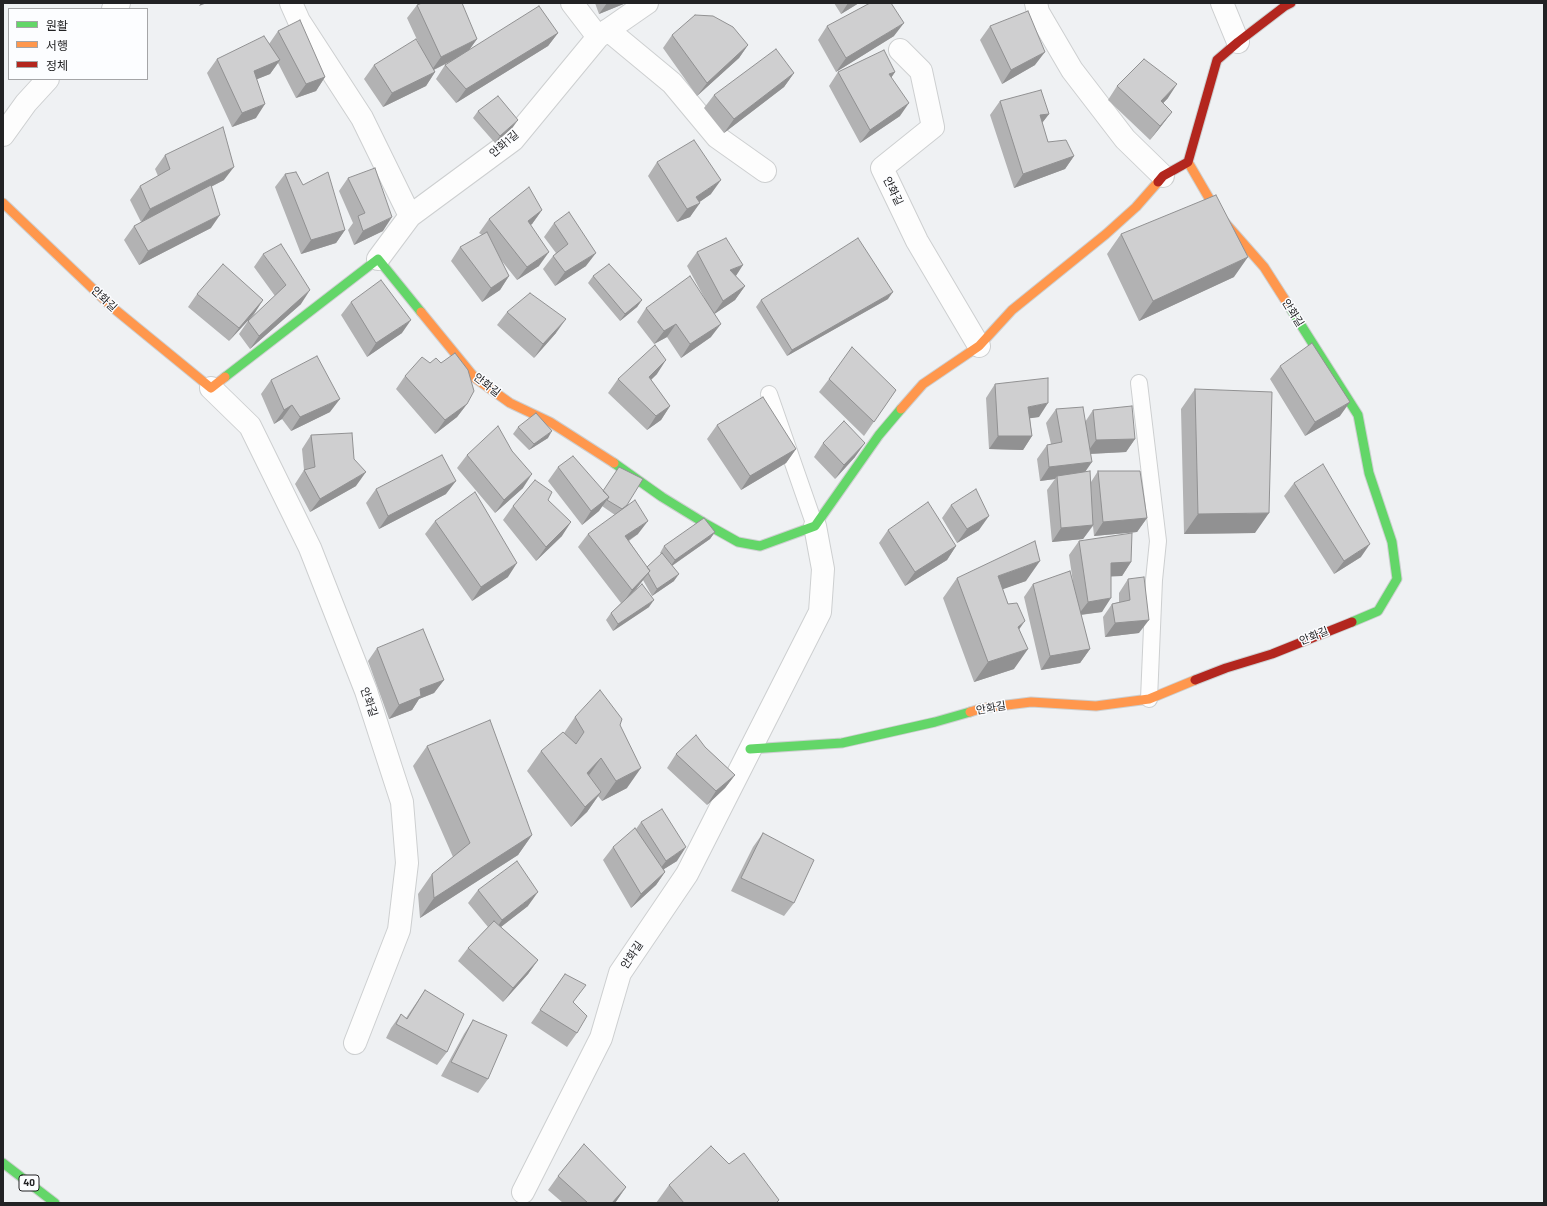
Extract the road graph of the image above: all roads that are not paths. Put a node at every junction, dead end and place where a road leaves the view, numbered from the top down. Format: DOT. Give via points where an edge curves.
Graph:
graph roads {
  1 [pos="291,3"];
  2 [pos="572,3"];
  3 [pos="647,3"];
  4 [pos="1036,3"];
  5 [pos="1222,3"];
  6 [pos="1291,3"];
  7 [pos="603,33"];
  8 [pos="1238,42"];
  9 [pos="900,50"];
  10 [pos="47,80"];
  11 [pos="3,135"];
  12 [pos="1188,162"];
  13 [pos="765,171"];
  14 [pos="1163,176"];
  15 [pos="3,203"];
  16 [pos="410,216"];
  17 [pos="378,260"];
  18 [pos="979,346"];
  19 [pos="1139,384"];
  20 [pos="211,388"];
  21 [pos="769,394"];
  22 [pos="815,526"];
  23 [pos="1149,699"];
  24 [pos="750,749"];
  25 [pos="355,1043"];
  26 [pos="3,1162"];
  27 [pos="523,1192"];
  28 [pos="55,1203"];
  1 -- 16 [label="street" via="299,21 362,118"];
  2 -- 7 [label="street"];
  3 -- 7 [label="street, 안화1길"];
  4 -- 14 [label="street" via="1038,12 1072,70 1125,139"];
  5 -- 8 [label="street"];
  6 -- 8 [label="main road"];
  7 -- 13 [label="street" via="672,83 716,137"];
  7 -- 16 [label="street, 안화1길" via="513,140"];
  8 -- 12 [label="main road" via="1217,60"];
  9 -- 18 [label="street, 안화길" via="921,71 933,127 882,168 917,241"];
  10 -- 11 [label="street" via="26,103"];
  12 -- 14 [label="main road"];
  12 -- 23 [label="main road, 안화길" via="1220,217 1264,267 1358,415 1369,473 1392,542 1397,579 1378,611 1272,654 1226,668"];
  14 -- 18 [label="main road" via="1136,207 1012,310"];
  15 -- 20 [label="main road, 안화길" via="112,308"];
  16 -- 17 [label="street, 안화1길"];
  17 -- 20 [label="main road"];
  17 -- 22 [label="main road, 안화길" via="475,378 510,403 550,422 699,520 738,542 760,546"];
  18 -- 22 [label="main road" via="923,384 879,435"];
  19 -- 23 [label="lane" via="1158,541"];
  20 -- 25 [label="street, 안화길" via="250,426 310,548 366,691 402,802 407,863 399,930"];
  21 -- 22 [label="lane"];
  22 -- 24 [label="street, 안화길" via="823,569 820,612"];
  23 -- 24 [label="main road, 안화길" via="1096,706 1023,703 984,708 842,743"];
  24 -- 27 [label="street, 안화길" via="687,874 620,973 601,1038"];
  26 -- 28 [label="main road, 40"];
}
